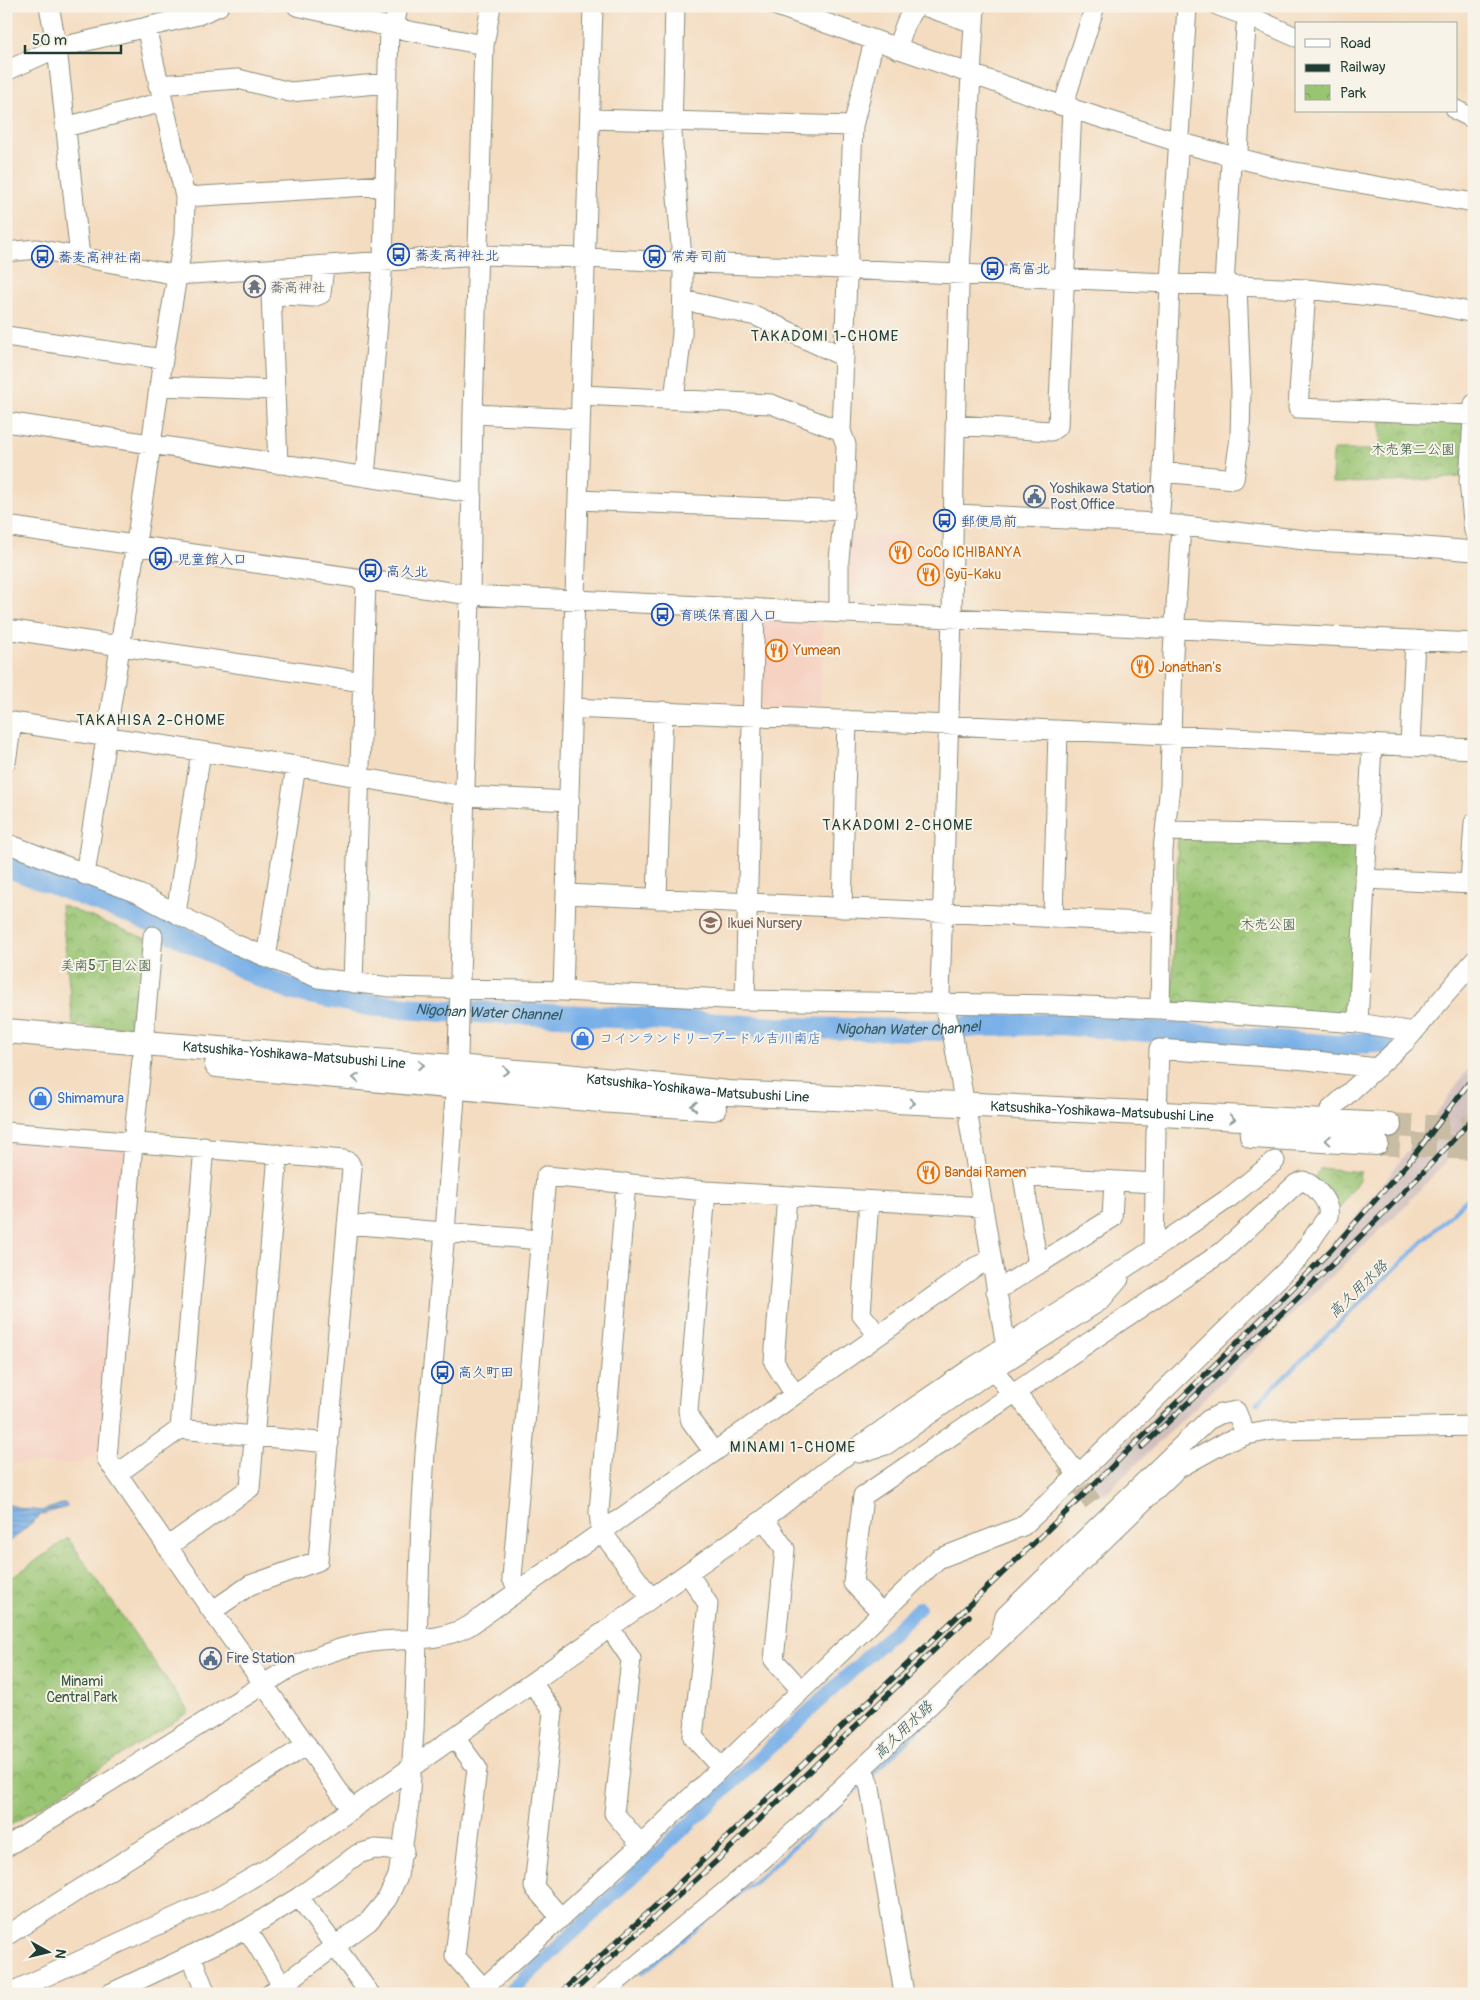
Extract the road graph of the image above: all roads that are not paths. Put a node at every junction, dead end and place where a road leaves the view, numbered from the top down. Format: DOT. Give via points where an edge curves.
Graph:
graph roads {
  1 [pos="49,6"];
  2 [pos="219,6"];
  3 [pos="297,6"];
  4 [pos="398,6"];
  5 [pos="492,6"];
  6 [pos="593,6"];
  7 [pos="675,6"];
  8 [pos="777,6"];
  9 [pos="917,6"];
  10 [pos="924,6"];
  11 [pos="1095,6"];
  12 [pos="1187,6"];
  13 [pos="1219,6"];
  14 [pos="974,15"];
  15 [pos="1250,17"];
  16 [pos="146,27"];
  17 [pos="392,27"];
  18 [pos="1295,37"];
  19 [pos="874,41"];
  20 [pos="484,45"];
  21 [pos="58,48"];
  22 [pos="897,49"];
  23 [pos="6,71"];
  24 [pos="970,74"];
  25 [pos="388,83"];
  26 [pos="160,94"];
  27 [pos="1068,107"];
  28 [pos="1458,111"];
  29 [pos="1474,118"];
  30 [pos="590,119"];
  31 [pos="672,120"];
  32 [pos="853,126"];
  33 [pos="65,127"];
  34 [pos="1178,142"];
  35 [pos="1235,158"];
  36 [pos="385,185"];
  37 [pos="185,197"];
  38 [pos="1474,203"];
  39 [pos="6,252"];
  40 [pos="479,255"];
  41 [pos="80,257"];
  42 [pos="585,258"];
  43 [pos="383,262"];
  44 [pos="683,263"];
  45 [pos="324,266"];
  46 [pos="270,269"];
  47 [pos="847,271"];
  48 [pos="960,274"];
  49 [pos="177,275"];
  50 [pos="1065,279"];
  51 [pos="1170,283"];
  52 [pos="1231,286"];
  53 [pos="1306,289"];
  54 [pos="272,294"];
  55 [pos="683,300"];
  56 [pos="1474,313"];
  57 [pos="6,336"];
  58 [pos="844,357"];
  59 [pos="163,359"];
  60 [pos="159,386"];
  61 [pos="275,390"];
  62 [pos="581,396"];
  63 [pos="674,399"];
  64 [pos="1473,409"];
  65 [pos="473,414"];
  66 [pos="580,418"];
  67 [pos="6,422"];
  68 [pos="955,425"];
  69 [pos="841,431"];
  70 [pos="151,444"];
  71 [pos="278,464"];
  72 [pos="1472,471"];
  73 [pos="1163,472"];
  74 [pos="366,477"];
  75 [pos="472,493"];
  76 [pos="578,500"];
  77 [pos="844,511"];
  78 [pos="953,514"];
  79 [pos="1159,523"];
  80 [pos="1181,525"];
  81 [pos="6,526"];
  82 [pos="1474,531"];
  83 [pos="136,546"];
  84 [pos="1474,551"];
  85 [pos="366,581"];
  86 [pos="470,595"];
  87 [pos="576,601"];
  88 [pos="755,608"];
  89 [pos="839,612"];
  90 [pos="952,618"];
  91 [pos="6,629"];
  92 [pos="1175,629"];
  93 [pos="1415,640"];
  94 [pos="1474,643"];
  95 [pos="120,646"];
  96 [pos="363,682"];
  97 [pos="572,708"];
  98 [pos="663,711"];
  99 [pos="751,716"];
  100 [pos="847,720"];
  101 [pos="9,721"];
  102 [pos="947,725"];
  103 [pos="1058,730"];
  104 [pos="107,736"];
  105 [pos="1170,736"];
  106 [pos="1372,744"];
  107 [pos="1410,746"];
  108 [pos="1474,749"];
  109 [pos="201,752"];
  110 [pos="6,762"];
  111 [pos="296,766"];
  112 [pos="360,777"];
  113 [pos="465,796"];
  114 [pos="570,801"];
  115 [pos="1474,823"];
  116 [pos="1166,831"];
  117 [pos="1368,835"];
  118 [pos="6,843"];
  119 [pos="85,874"];
  120 [pos="1365,879"];
  121 [pos="1472,884"];
  122 [pos="567,894"];
  123 [pos="657,899"];
  124 [pos="747,904"];
  125 [pos="842,908"];
  126 [pos="176,913"];
  127 [pos="943,913"];
  128 [pos="1052,918"];
  129 [pos="1162,923"];
  130 [pos="153,936"];
  131 [pos="266,958"];
  132 [pos="1474,961"];
  133 [pos="353,983"];
  134 [pos="563,991"];
  135 [pos="461,993"];
  136 [pos="745,1000"];
  137 [pos="944,1009"];
  138 [pos="1160,1009"];
  139 [pos="1358,1023"];
  140 [pos="6,1031"];
  141 [pos="1414,1032"];
  142 [pos="6,1046"];
  143 [pos="143,1051"];
  144 [pos="1377,1068"];
  145 [pos="457,1077"];
  146 [pos="1330,1110"];
  147 [pos="967,1114"];
  148 [pos="1157,1123"];
  149 [pos="6,1132"];
  150 [pos="1383,1134"];
  151 [pos="133,1143"];
  152 [pos="204,1147"];
  153 [pos="278,1154"];
  154 [pos="1275,1161"];
  155 [pos="1114,1181"];
  156 [pos="626,1183"];
  157 [pos="1155,1183"];
  158 [pos="706,1191"];
  159 [pos="787,1196"];
  160 [pos="868,1201"];
  161 [pos="982,1206"];
  162 [pos="347,1224"];
  163 [pos="445,1232"];
  164 [pos="541,1240"];
  165 [pos="1154,1249"];
  166 [pos="991,1260"];
  167 [pos="1134,1262"];
  168 [pos="1038,1265"];
  169 [pos="996,1291"];
  170 [pos="878,1335"];
  171 [pos="1006,1346"];
  172 [pos="994,1369"];
  173 [pos="1012,1390"];
  174 [pos="794,1394"];
  175 [pos="1474,1426"];
  176 [pos="180,1430"];
  177 [pos="1246,1435"];
  178 [pos="254,1437"];
  179 [pos="329,1443"];
  180 [pos="713,1452"];
  181 [pos="844,1457"];
  182 [pos="117,1474"];
  183 [pos="1078,1475"];
  184 [pos="764,1518"];
  185 [pos="601,1531"];
  186 [pos="167,1547"];
  187 [pos="688,1573"];
  188 [pos="519,1591"];
  189 [pos="650,1598"];
  190 [pos="212,1611"];
  191 [pos="882,1612"];
  192 [pos="610,1628"];
  193 [pos="417,1639"];
  194 [pos="999,1640"];
  195 [pos="263,1683"];
  196 [pos="532,1683"];
  197 [pos="801,1690"];
  198 [pos="455,1738"];
  199 [pos="307,1745"];
  200 [pos="412,1766"];
  201 [pos="721,1768"];
  202 [pos="865,1778"];
  203 [pos="352,1810"];
  204 [pos="641,1844"];
  205 [pos="6,1847"];
  206 [pos="404,1851"];
  207 [pos="298,1897"];
  208 [pos="561,1918"];
  209 [pos="247,1929"];
  210 [pos="6,1936"];
  211 [pos="336,1946"];
  212 [pos="191,1955"];
  213 [pos="135,1988"];
  214 [pos="276,1990"];
  215 [pos="480,1991"];
  216 [pos="8,1994"];
  217 [pos="109,1994"];
  218 [pos="206,1994"];
  219 [pos="370,1994"];
  220 [pos="602,1994"];
  221 [pos="904,1994"];
  1 -- 21 [label="street"];
  2 -- 16 [label="street" via="198,15"];
  3 -- 17 [label="street"];
  4 -- 17 [label="street"];
  5 -- 20 [label="street"];
  6 -- 30 [label="street"];
  7 -- 31 [label="street"];
  8 -- 19 [label="street"];
  9 -- 22 [label="street" via="905,25"];
  10 -- 14 [label="street"];
  11 -- 27 [label="street"];
  12 -- 34 [label="street"];
  13 -- 15 [label="street"];
  14 -- 24 [label="street"];
  15 -- 18 [label="street"];
  15 -- 35 [label="street" via="1246,27"];
  16 -- 21 [label="street"];
  16 -- 26 [label="street"];
  17 -- 20 [label="street"];
  17 -- 25 [label="street"];
  19 -- 22 [label="street"];
  19 -- 32 [label="street"];
  20 -- 40 [label="street"];
  21 -- 23 [label="street"];
  21 -- 33 [label="street"];
  22 -- 24 [label="street"];
  24 -- 27 [label="street"];
  24 -- 48 [label="street"];
  25 -- 26 [label="street" via="290,92 238,78"];
  25 -- 36 [label="street"];
  26 -- 33 [label="street"];
  26 -- 37 [label="street"];
  27 -- 34 [label="street"];
  27 -- 50 [label="street"];
  28 -- 29 [label="street"];
  30 -- 31 [label="street"];
  30 -- 42 [label="street"];
  31 -- 32 [label="street"];
  31 -- 44 [label="street"];
  32 -- 47 [label="street"];
  33 -- 41 [label="street"];
  34 -- 35 [label="street"];
  34 -- 51 [label="street"];
  35 -- 38 [label="street" via="1284,170"];
  35 -- 52 [label="street" via="1231,164"];
  36 -- 37 [label="street"];
  36 -- 43 [label="street"];
  37 -- 49 [label="street" via="184,235"];
  39 -- 41 [label="street" via="37,249"];
  40 -- 42 [label="street"];
  40 -- 43 [label="street"];
  40 -- 65 [label="street"];
  41 -- 49 [label="street"];
  42 -- 44 [label="street"];
  42 -- 62 [label="street"];
  43 -- 45 [label="street"];
  43 -- 74 [label="street"];
  44 -- 47 [label="street"];
  44 -- 55 [label="street"];
  45 -- 46 [label="street"];
  45 -- 54 [label="street" via="321,294 313,297"];
  46 -- 49 [label="street"];
  46 -- 54 [label="street"];
  47 -- 48 [label="street"];
  47 -- 58 [label="street"];
  48 -- 50 [label="street"];
  48 -- 68 [label="street"];
  49 -- 59 [label="street"];
  50 -- 51 [label="street"];
  50 -- 68 [label="street" via="1058,426 1051,431"];
  51 -- 52 [label="street"];
  51 -- 73 [label="street"];
  52 -- 53 [label="street"];
  52 -- 73 [label="street" via="1241,392 1240,438 1234,479"];
  53 -- 56 [label="street" via="1416,301"];
  53 -- 64 [label="street" via="1298,408"];
  54 -- 61 [label="street"];
  55 -- 58 [label="street" via="756,316"];
  55 -- 63 [label="street"];
  57 -- 59 [label="street"];
  58 -- 69 [label="street"];
  59 -- 60 [label="street"];
  60 -- 61 [label="street"];
  60 -- 70 [label="street"];
  61 -- 71 [label="street"];
  62 -- 63 [label="street"];
  62 -- 66 [label="street"];
  63 -- 69 [label="street" via="770,404"];
  64 -- 72 [label="street"];
  65 -- 66 [label="street"];
  65 -- 75 [label="street"];
  66 -- 76 [label="street"];
  67 -- 70 [label="street"];
  68 -- 78 [label="street"];
  69 -- 77 [label="street" via="846,445"];
  70 -- 71 [label="street"];
  70 -- 83 [label="street"];
  71 -- 74 [label="street"];
  72 -- 82 [label="street"];
  73 -- 79 [label="street"];
  74 -- 75 [label="street"];
  75 -- 86 [label="street"];
  76 -- 77 [label="street"];
  76 -- 87 [label="street"];
  77 -- 89 [label="street" via="839,559"];
  78 -- 79 [label="street"];
  78 -- 90 [label="street"];
  79 -- 80 [label="street"];
  80 -- 84 [label="street" via="1313,541"];
  80 -- 92 [label="street"];
  81 -- 83 [label="street"];
  83 -- 85 [label="street"];
  83 -- 95 [label="street"];
  85 -- 86 [label="street"];
  85 -- 96 [label="street"];
  86 -- 87 [label="street"];
  86 -- 113 [label="street"];
  87 -- 88 [label="street"];
  87 -- 97 [label="street"];
  88 -- 89 [label="street"];
  88 -- 99 [label="street"];
  89 -- 90 [label="street"];
  90 -- 92 [label="street"];
  90 -- 102 [label="street"];
  91 -- 95 [label="street"];
  92 -- 93 [label="street"];
  92 -- 105 [label="street"];
  93 -- 94 [label="street"];
  93 -- 107 [label="street"];
  95 -- 96 [label="street"];
  95 -- 104 [label="street"];
  96 -- 112 [label="street"];
  97 -- 98 [label="street"];
  97 -- 114 [label="street"];
  98 -- 99 [label="street"];
  98 -- 123 [label="street"];
  99 -- 100 [label="street"];
  99 -- 124 [label="street"];
  100 -- 102 [label="street"];
  100 -- 125 [label="street"];
  101 -- 104 [label="street"];
  101 -- 110 [label="street"];
  102 -- 103 [label="street"];
  102 -- 127 [label="street"];
  103 -- 105 [label="street"];
  103 -- 128 [label="street"];
  104 -- 109 [label="street"];
  104 -- 119 [label="street"];
  105 -- 106 [label="street"];
  105 -- 116 [label="street"];
  106 -- 107 [label="street"];
  106 -- 117 [label="street"];
  107 -- 108 [label="street"];
  109 -- 111 [label="street"];
  109 -- 126 [label="street"];
  111 -- 112 [label="street"];
  111 -- 131 [label="street"];
  112 -- 113 [label="street"];
  112 -- 133 [label="street"];
  113 -- 114 [label="street"];
  113 -- 135 [label="street"];
  114 -- 122 [label="street"];
  115 -- 121 [label="street"];
  116 -- 117 [label="street"];
  116 -- 129 [label="street"];
  117 -- 120 [label="street"];
  118 -- 119 [label="street"];
  119 -- 126 [label="street" via="139,894"];
  120 -- 121 [label="street"];
  120 -- 139 [label="street"];
  122 -- 123 [label="street"];
  122 -- 134 [label="street"];
  123 -- 124 [label="street"];
  124 -- 125 [label="street"];
  124 -- 136 [label="street"];
  125 -- 127 [label="street"];
  126 -- 131 [label="street"];
  127 -- 128 [label="street"];
  127 -- 137 [label="street" via="940,994"];
  128 -- 129 [label="street"];
  129 -- 138 [label="street"];
  130 -- 143 [label="street"];
  131 -- 133 [label="street" via="318,978"];
  132 -- 141 [label="street"];
  133 -- 135 [label="street"];
  134 -- 135 [label="street"];
  134 -- 136 [label="street"];
  135 -- 145 [label="street"];
  136 -- 137 [label="street"];
  137 -- 138 [label="street" via="1060,1005"];
  137 -- 147 [label="street"];
  138 -- 139 [label="street"];
  139 -- 141 [label="street"];
  140 -- 143 [label="main road, Katsushika-Yoshikawa-Matsubushi Line"];
  141 -- 144 [label="street"];
  142 -- 143 [label="main road, Katsushika-Yoshikawa-Matsubushi Line"];
  143 -- 145 [label="main road, Katsushika-Yoshikawa-Matsubushi Line"];
  143 -- 151 [label="street"];
  144 -- 146 [label="street"];
  144 -- 148 [label="street" via="1159,1049"];
  145 -- 147 [label="main road, Katsushika-Yoshikawa-Matsubushi Line" via="556,1075"];
  145 -- 163 [label="street"];
  147 -- 148 [label="main road, Katsushika-Yoshikawa-Matsubushi Line"];
  147 -- 161 [label="street"];
  148 -- 150 [label="main road, Katsushika-Yoshikawa-Matsubushi Line"];
  148 -- 157 [label="street"];
  149 -- 151 [label="street"];
  151 -- 152 [label="street"];
  151 -- 182 [label="street" via="107,1450 107,1459"];
  152 -- 153 [label="street"];
  152 -- 176 [label="street"];
  153 -- 162 [label="street" via="349,1162 352,1169"];
  153 -- 178 [label="street"];
  154 -- 165 [label="street"];
  155 -- 157 [label="street"];
  155 -- 168 [label="street" via="1112,1218"];
  155 -- 168 [label="street" via="1022,1176"];
  156 -- 158 [label="street"];
  156 -- 164 [label="street" via="546,1176"];
  156 -- 185 [label="street" via="599,1512"];
  157 -- 165 [label="street"];
  158 -- 159 [label="street"];
  158 -- 180 [label="street" via="688,1411 691,1421"];
  159 -- 160 [label="street"];
  159 -- 174 [label="street" via="774,1362"];
  160 -- 161 [label="street"];
  160 -- 170 [label="street" via="860,1314"];
  161 -- 166 [label="street"];
  162 -- 163 [label="street"];
  162 -- 179 [label="street"];
  163 -- 164 [label="street"];
  163 -- 193 [label="street" via="425,1453"];
  164 -- 188 [label="street" via="512,1578"];
  165 -- 167 [label="street"];
  166 -- 169 [label="street"];
  166 -- 170 [label="street" via="975,1267"];
  167 -- 171 [label="street"];
  167 -- 172 [label="street" via="1100,1301"];
  168 -- 169 [label="street"];
  169 -- 171 [label="street"];
  170 -- 174 [label="street"];
  171 -- 181 [label="street"];
  172 -- 173 [label="street"];
  172 -- 181 [label="street" via="886,1445"];
  173 -- 183 [label="street"];
  173 -- 183 [label="street" via="1222,1252 1296,1184 1308,1182 1328,1205 1328,1216 1298,1259"];
  173 -- 191 [label="street" via="863,1496 853,1583"];
  174 -- 180 [label="street"];
  175 -- 177 [label="street" via="1274,1430"];
  176 -- 178 [label="street"];
  176 -- 182 [label="street"];
  177 -- 194 [label="street" via="1205,1452 1177,1469"];
  177 -- 194 [label="street" via="1236,1411 1208,1420 1100,1512 1005,1616"];
  178 -- 179 [label="street"];
  178 -- 186 [label="street" via="250,1488"];
  179 -- 190 [label="street" via="318,1560 250,1585"];
  180 -- 185 [label="street"];
  181 -- 184 [label="street"];
  182 -- 186 [label="street"];
  183 -- 191 [label="street" via="1023,1526 938,1558"];
  184 -- 187 [label="street"];
  184 -- 197 [label="street" via="785,1549 774,1660"];
  185 -- 188 [label="street"];
  185 -- 189 [label="street"];
  186 -- 190 [label="street"];
  187 -- 189 [label="street"];
  187 -- 201 [label="street" via="708,1604 694,1737"];
  188 -- 193 [label="street" via="456,1633"];
  189 -- 192 [label="street"];
  190 -- 195 [label="street"];
  191 -- 197 [label="street"];
  192 -- 196 [label="street"];
  192 -- 204 [label="street" via="631,1659 614,1813"];
  193 -- 195 [label="street" via="370,1642 339,1649 308,1660"];
  193 -- 200 [label="street"];
  194 -- 202 [label="street"];
  195 -- 199 [label="street"];
  195 -- 205 [label="street"];
  196 -- 198 [label="street"];
  196 -- 208 [label="street" via="553,1712 534,1887"];
  197 -- 201 [label="street"];
  198 -- 200 [label="street"];
  198 -- 215 [label="street" via="476,1768 455,1956"];
  199 -- 203 [label="street"];
  199 -- 210 [label="street"];
  200 -- 203 [label="street"];
  200 -- 206 [label="street"];
  201 -- 204 [label="street"];
  202 -- 220 [label="street"];
  202 -- 221 [label="street"];
  203 -- 216 [label="street" via="217,1898"];
  204 -- 208 [label="street"];
  206 -- 207 [label="street" via="376,1850 358,1854"];
  206 -- 211 [label="street" via="398,1876 387,1899 369,1921"];
  207 -- 209 [label="street"];
  207 -- 211 [label="street"];
  208 -- 215 [label="street"];
  209 -- 212 [label="street"];
  209 -- 214 [label="street"];
  211 -- 214 [label="street"];
  211 -- 219 [label="street"];
  212 -- 213 [label="street"];
  212 -- 218 [label="street"];
  213 -- 217 [label="street"];
}
